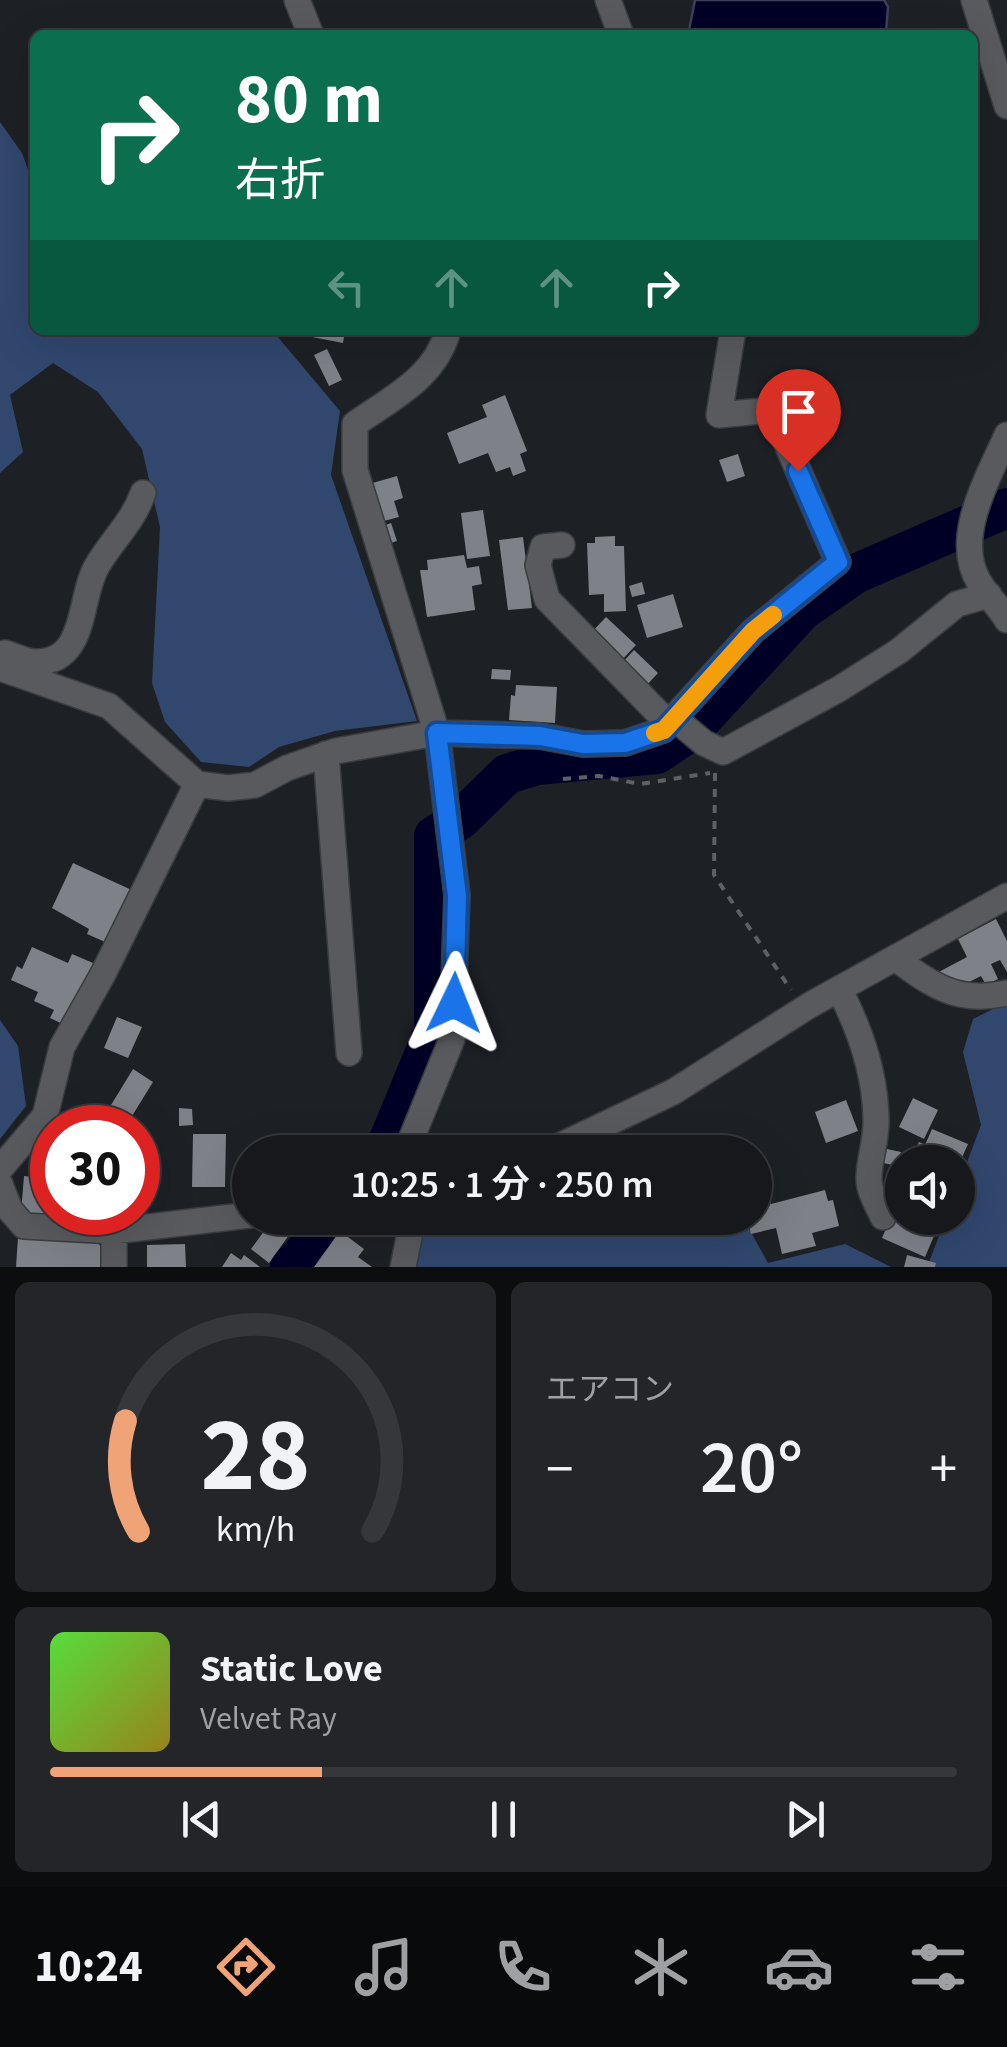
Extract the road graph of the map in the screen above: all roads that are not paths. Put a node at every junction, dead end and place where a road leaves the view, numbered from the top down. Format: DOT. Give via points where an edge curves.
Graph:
graph roads {
  1 [pos="297,0"];
  2 [pos="608,0"];
  3 [pos="974,0"];
  4 [pos="309,30"];
  5 [pos="619,30"];
  6 [pos="1007,106"];
  7 [pos="447,335"];
  8 [pos="732,335"];
  9 [pos="1007,435"];
  10 [pos="143,494"];
  11 [pos="562,544"];
  12 [pos="990,595"];
  13 [pos="1007,620"];
  14 [pos="0,654"];
  15 [pos="0,668"];
  16 [pos="671,721"];
  17 [pos="437,733"];
  18 [pos="326,754"];
  19 [pos="197,784"];
  20 [pos="1007,896"];
  21 [pos="895,958"];
  22 [pos="839,990"];
  23 [pos="1007,994"];
  24 [pos="349,1053"];
  25 [pos="413,1135"];
  26 [pos="582,1135"];
  27 [pos="0,1169"];
  28 [pos="0,1184"];
  29 [pos="232,1217"];
  30 [pos="883,1217"];
  31 [pos="30,1226"];
  32 [pos="160,1226"];
  33 [pos="114,1235"];
  34 [pos="409,1235"];
  35 [pos="114,1267"];
  36 [pos="402,1267"];
  1 -- 4 [label="street"];
  2 -- 5 [label="street"];
  3 -- 6 [label="street"];
  7 -- 17 [label="street" via="426,374 355,424 355,470"];
  8 -- 16 [label="street" via="718,415 772,410 838,562 753,631"];
  9 -- 12 [label="street" via="975,508 970,552 977,580"];
  10 -- 14 [label="street" via="88,584 75,640 64,652 34,662"];
  11 -- 16 [label="street" via="543,548 538,564 548,599"];
  12 -- 13 [label="street"];
  12 -- 16 [label="street" via="957,604 899,651 716,761 704,743"];
  15 -- 19 [label="street" via="109,706"];
  16 -- 17 [label="street" via="664,730 625,743"];
  17 -- 18 [label="street"];
  17 -- 25 [label="street" via="457,896 452,1039"];
  18 -- 19 [label="street" via="255,786"];
  18 -- 24 [label="street"];
  19 -- 27 [label="street" via="62,1048 45,1116"];
  20 -- 21 [label="street"];
  21 -- 22 [label="street"];
  21 -- 23 [label="street" via="936,988 980,999"];
  22 -- 26 [label="street" via="673,1092"];
  22 -- 30 [label="street" via="866,1054 877,1127 868,1182"];
  28 -- 31 [label="street" via="10,1210"];
  29 -- 32 [label="street"];
  33 -- 35 [label="street"];
  34 -- 36 [label="street"];
}
